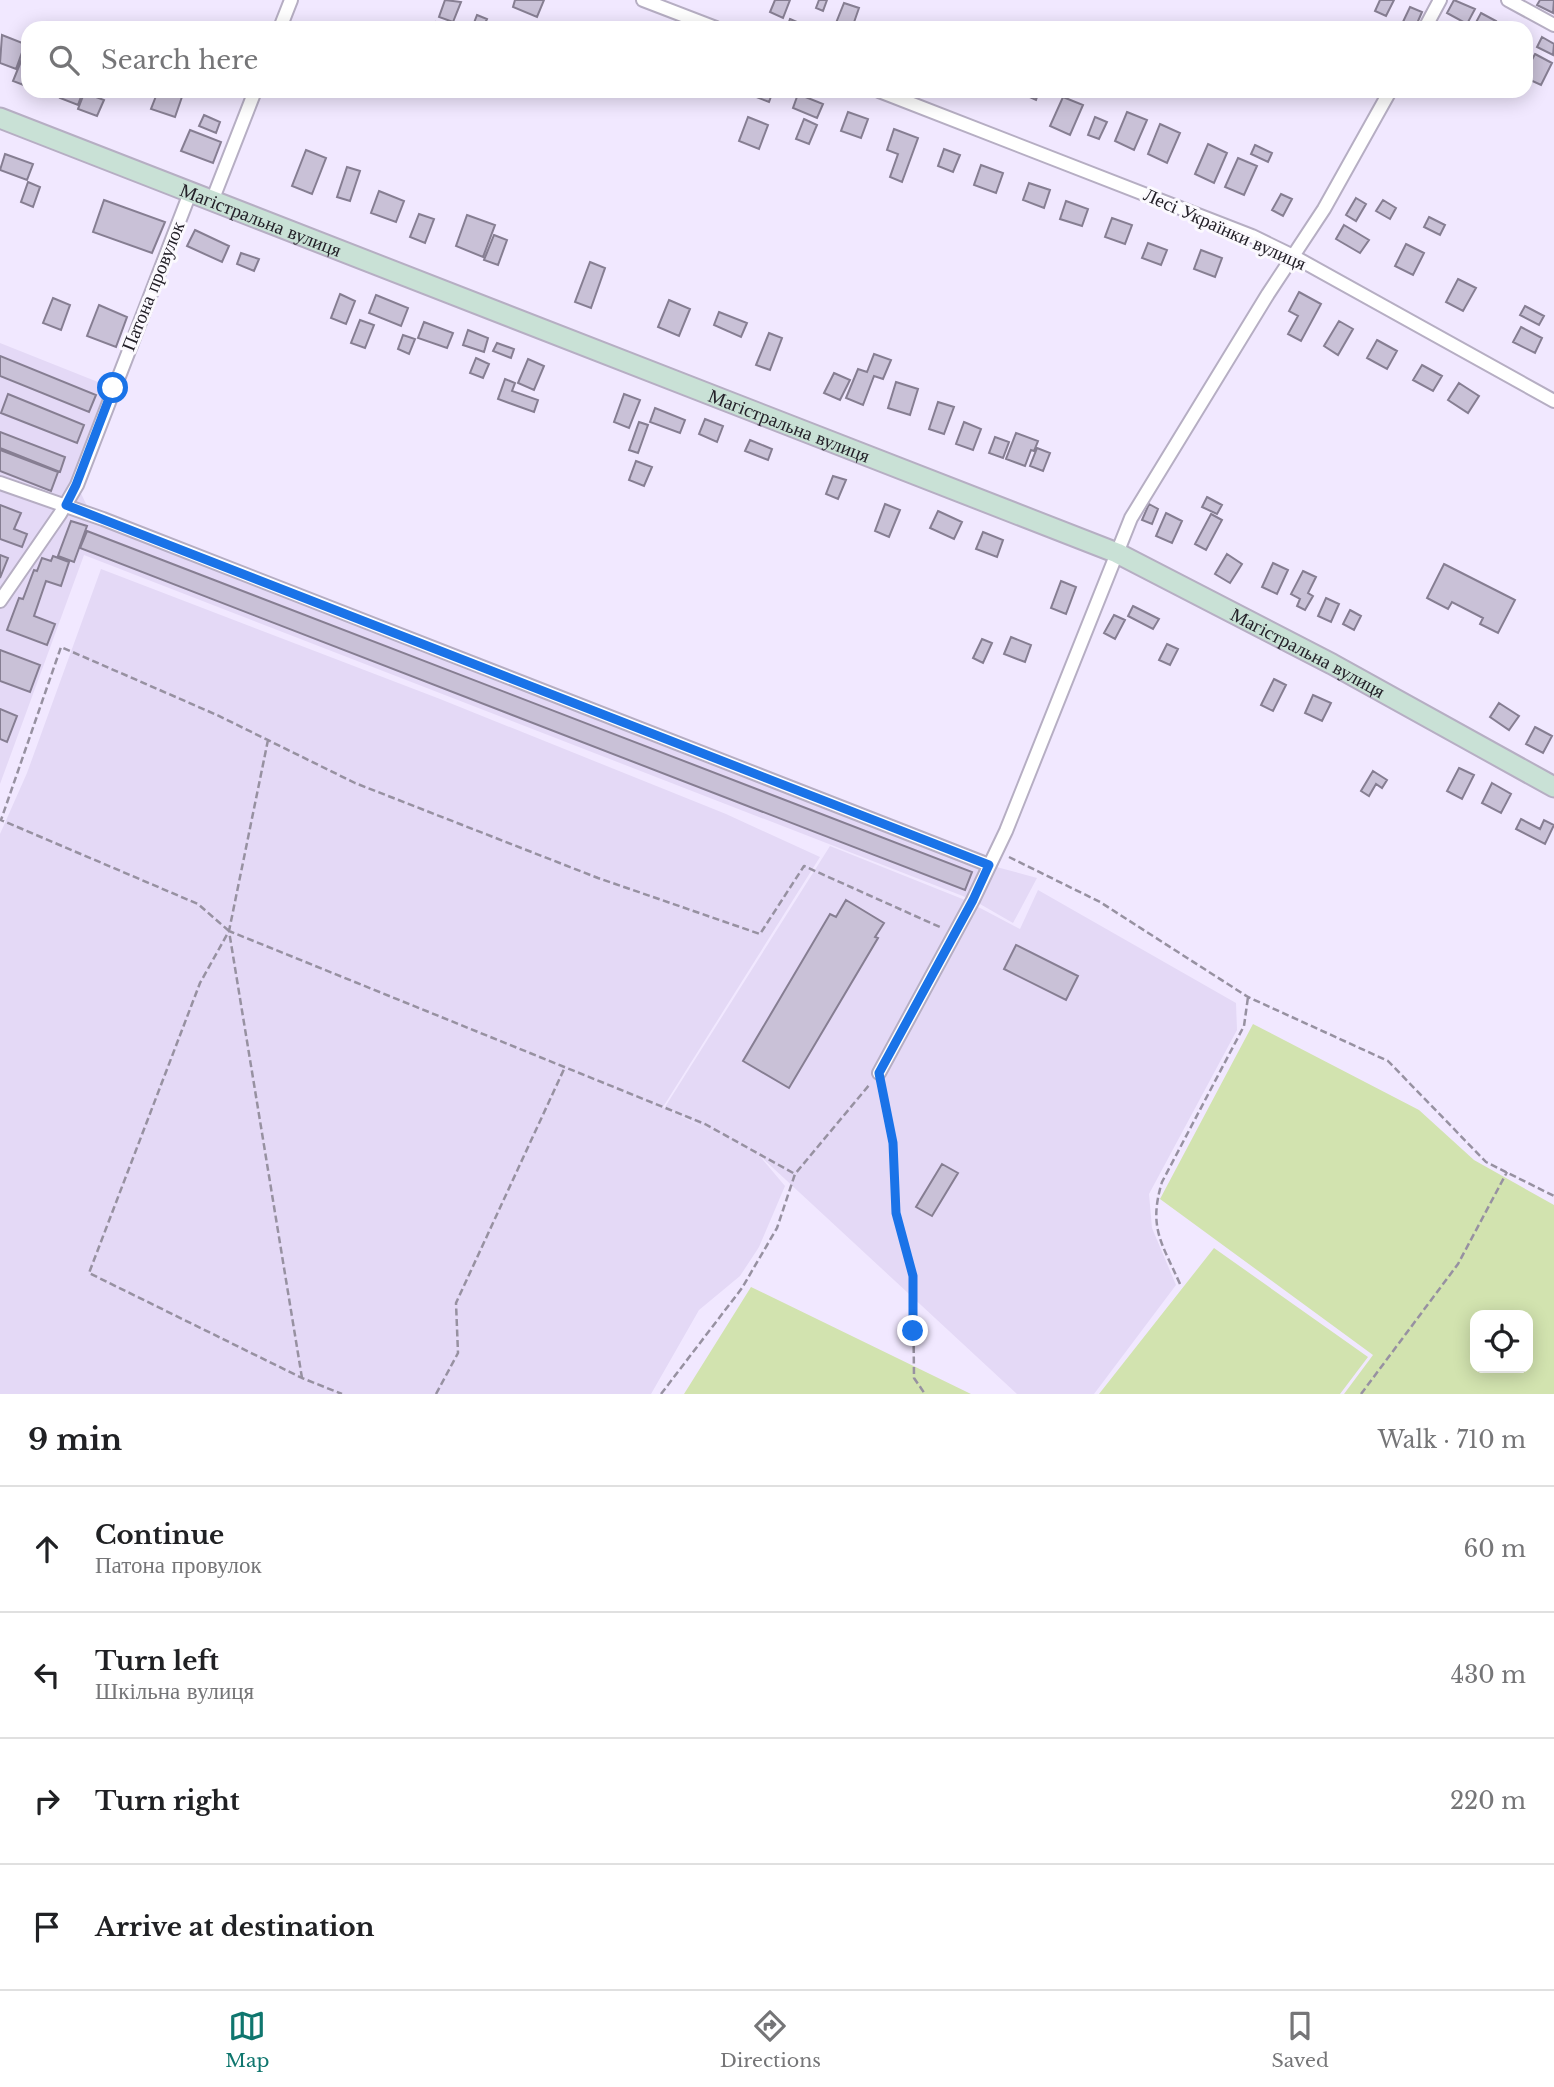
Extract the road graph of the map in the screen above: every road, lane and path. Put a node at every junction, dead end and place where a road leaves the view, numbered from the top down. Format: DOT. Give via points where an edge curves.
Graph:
graph roads {
  1 [pos="291,0"];
  2 [pos="643,0"];
  3 [pos="1440,0"];
  4 [pos="1508,0"];
  5 [pos="283,21"];
  6 [pos="698,21"];
  7 [pos="1429,21"];
  8 [pos="1554,25"];
  9 [pos="252,98"];
  10 [pos="897,98"];
  11 [pos="1386,98"];
  12 [pos="0,118"];
  13 [pos="190,193"];
  14 [pos="212,201"];
  15 [pos="1293,256"];
  16 [pos="1554,401"];
  17 [pos="0,483"];
  18 [pos="66,505"];
  19 [pos="1117,552"];
  20 [pos="0,600"];
  21 [pos="268,740"];
  22 [pos="1554,787"];
  23 [pos="996,851"];
  24 [pos="989,865"];
  25 [pos="229,931"];
  26 [pos="955,934"];
  27 [pos="1248,997"];
  28 [pos="565,1067"];
  29 [pos="879,1073"];
  30 [pos="1507,1172"];
  31 [pos="795,1174"];
  32 [pos="1554,1196"];
  33 [pos="1180,1284"];
  34 [pos="303,1378"];
  35 [pos="342,1394"];
  36 [pos="436,1394"];
  37 [pos="661,1394"];
  38 [pos="925,1394"];
  39 [pos="1361,1394"];
  1 -- 5 [label="street"];
  2 -- 6 [label="street"];
  3 -- 7 [label="street"];
  4 -- 8 [label="street"];
  9 -- 14 [label="street"];
  10 -- 15 [label="street, Лесі Українки вулиця" via="1199,214"];
  11 -- 15 [label="street"];
  12 -- 13 [label="main road, Магістральна вулиця"];
  13 -- 14 [label="main road, Магістральна вулиця"];
  13 -- 18 [label="street, Патона провулок"];
  14 -- 19 [label="main road, Магістральна вулиця"];
  15 -- 16 [label="street, Лесі Українки вулиця"];
  15 -- 19 [label="street" via="1137,507"];
  17 -- 18 [label="street"];
  18 -- 20 [label="street, Патона провулок"];
  18 -- 24 [label="street"];
  19 -- 22 [label="main road, Магістральна вулиця"];
  19 -- 23 [label="street"];
  21 -- 25 [label="path"];
  21 -- 25 [label="path" via="61,647 1,820 198,904"];
  21 -- 26 [label="path" via="355,783 598,878 760,934 804,866"];
  23 -- 24 [label="street"];
  23 -- 27 [label="path" via="1100,902"];
  24 -- 26 [label="street"];
  25 -- 28 [label="path"];
  25 -- 34 [label="path"];
  25 -- 34 [label="path" via="200,984 89,1273"];
  26 -- 29 [label="street"];
  27 -- 30 [label="path" via="1388,1061 1486,1162"];
  27 -- 33 [label="path" via="1244,1026 1162,1182 1156,1204 1156,1229"];
  28 -- 31 [label="path" via="705,1124"];
  28 -- 36 [label="path" via="456,1303 458,1353"];
  29 -- 31 [label="path"];
  29 -- 38 [label="path" via="893,1143 896,1213 913,1276 914,1378"];
  30 -- 32 [label="path"];
  30 -- 39 [label="path" via="1458,1264"];
  31 -- 37 [label="path" via="777,1228 742,1287"];
  34 -- 35 [label="path"];
}
